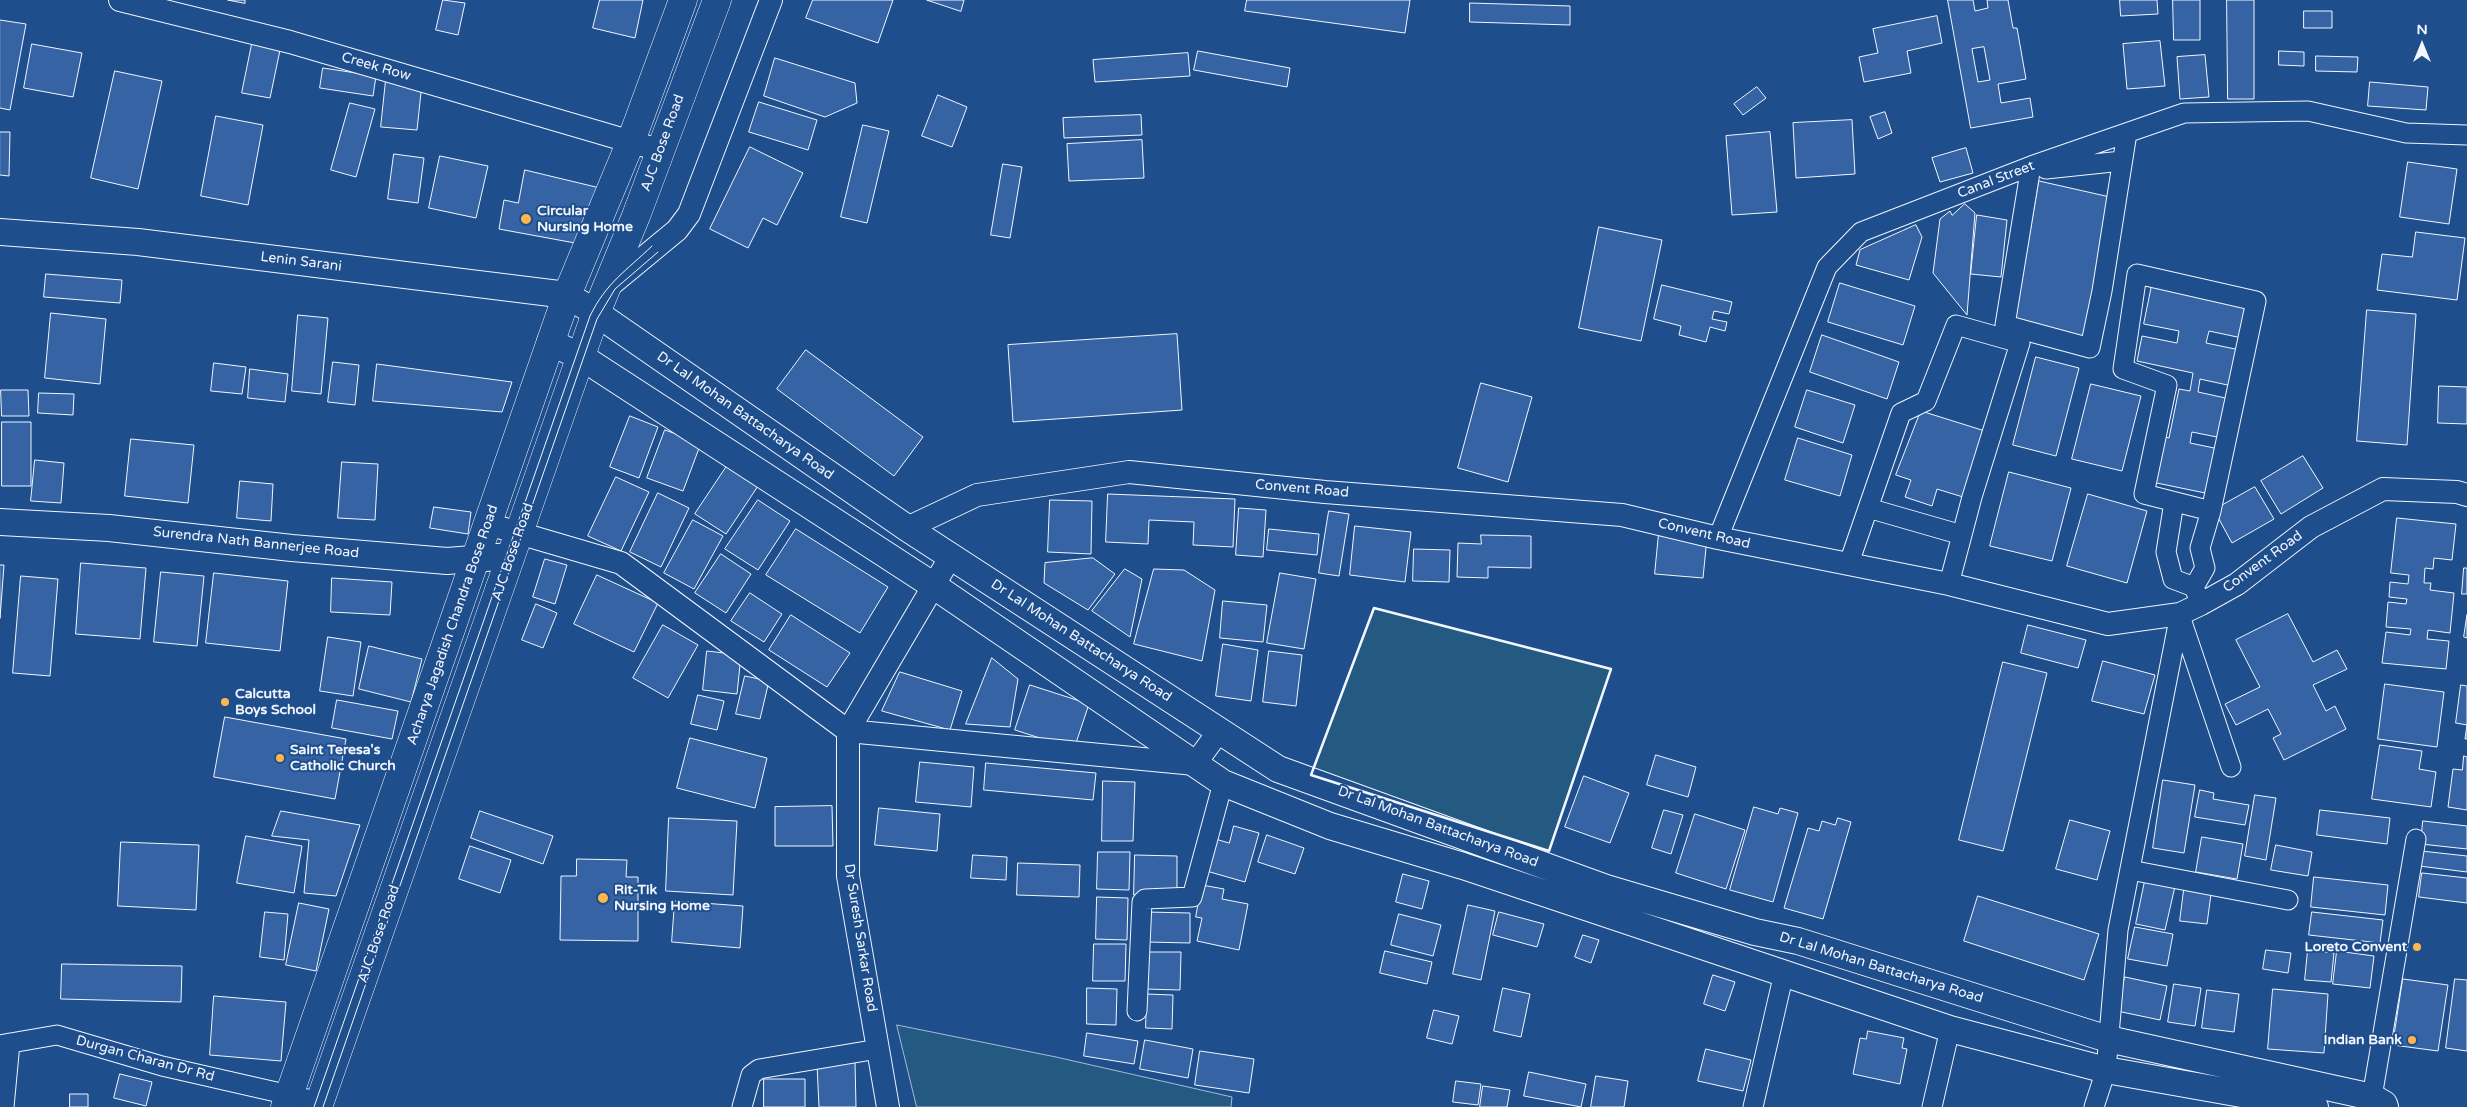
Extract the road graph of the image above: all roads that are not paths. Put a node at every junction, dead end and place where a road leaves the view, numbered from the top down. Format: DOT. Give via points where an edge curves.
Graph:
graph roads {
  1 [pos="120,0"];
  2 [pos="683,0"];
  3 [pos="717,0"];
  4 [pos="771,0"];
  5 [pos="2127,133"];
  6 [pos="2467,135"];
  7 [pos="631,141"];
  8 [pos="659,150"];
  9 [pos="2122,161"];
  10 [pos="2031,168"];
  11 [pos="0,232"];
  12 [pos="608,287"];
  13 [pos="566,295"];
  14 [pos="596,313"];
  15 [pos="550,342"];
  16 [pos="581,356"];
  17 [pos="2467,495"];
  18 [pos="2174,502"];
  19 [pos="1868,508"];
  20 [pos="2211,511"];
  21 [pos="0,522"];
  22 [pos="488,524"];
  23 [pos="907,528"];
  24 [pos="1962,535"];
  25 [pos="1718,538"];
  26 [pos="515,544"];
  27 [pos="951,556"];
  28 [pos="476,559"];
  29 [pos="1849,563"];
  30 [pos="1949,584"];
  31 [pos="934,586"];
  32 [pos="2198,596"];
  33 [pos="2180,614"];
  34 [pos="848,731"];
  35 [pos="1219,731"];
  36 [pos="1195,764"];
  37 [pos="2231,767"];
  38 [pos="1223,783"];
  39 [pos="2416,840"];
  40 [pos="2130,870"];
  41 [pos="2288,900"];
  42 [pos="1784,974"];
  43 [pos="1137,1010"];
  44 [pos="1950,1029"];
  45 [pos="2108,1039"];
  46 [pos="5,1044"];
  47 [pos="878,1049"];
  48 [pos="2106,1070"];
  49 [pos="287,1101"];
  50 [pos="2378,1102"];
  51 [pos="319,1105"];
  52 [pos="4,1107"];
  53 [pos="742,1107"];
  54 [pos="888,1107"];
  55 [pos="1753,1107"];
  56 [pos="1932,1107"];
  57 [pos="2094,1107"];
  58 [pos="2315,1107"];
  1 -- 7 [label="street, Creek Row" via="290,42"];
  2 -- 7 [label="main road, Acharya Jagadish Chandra Bose Road"];
  3 -- 8 [label="main road, AJC Bose Road"];
  4 -- 12 [label="street" via="689,214 677,230"];
  5 -- 6 [label="street, Canal Street" via="2184,113 2308,111 2406,133"];
  5 -- 9 [label="street"];
  5 -- 10 [label="street, Canal Street"];
  7 -- 8 [label="street"];
  7 -- 13 [label="main road, Acharya Jagadish Chandra Bose Road"];
  8 -- 12 [label="main road, AJC Bose Road"];
  9 -- 10 [label="street"];
  9 -- 10 [label="street" via="2090,348 2005,325"];
  10 -- 25 [label="street, Canal Street" via="1861,232 1827,268"];
  11 -- 13 [label="main road, Lenin Sarani" via="138,242"];
  12 -- 14 [label="main road, AJC Bose Road"];
  13 -- 14 [label="main road, Lenin Sarani"];
  13 -- 15 [label="main road, Acharya Jagadish Chandra Bose Road"];
  14 -- 16 [label="main road, AJC Bose Road"];
  14 -- 23 [label="main road, Dr Lal Mohan Battacharya Road"];
  15 -- 16 [label="main road"];
  15 -- 22 [label="main road, Acharya Jagadish Chandra Bose Road"];
  16 -- 26 [label="main road, AJC Bose Road"];
  16 -- 31 [label="main road, Dr Lal Mohan Battacharya Road"];
  17 -- 32 [label="street, Convent Road" via="2383,488 2311,527 2237,584"];
  18 -- 20 [label="street"];
  18 -- 20 [label="street" via="2144,494 2167,386 2123,370 2137,274 2256,302"];
  18 -- 32 [label="street" via="2166,552 2173,579"];
  19 -- 24 [label="street"];
  19 -- 24 [label="street" via="1901,413 1926,402 1956,325 2020,343"];
  19 -- 29 [label="street"];
  20 -- 32 [label="street" via="2200,548 2204,568"];
  21 -- 28 [label="main road, Surendra Nath Bannerjee Road" via="110,528 446,561"];
  22 -- 26 [label="street"];
  22 -- 28 [label="main road, Acharya Jagadish Chandra Bose Road"];
  23 -- 25 [label="street, Convent Road" via="976,495 1129,472 1325,492 1622,515"];
  23 -- 27 [label="main road, Dr Lal Mohan Battacharya Road"];
  24 -- 30 [label="street"];
  25 -- 29 [label="street, Convent Road"];
  26 -- 28 [label="main road, Surendra Nath Bannerjee Road"];
  26 -- 34 [label="street" via="620,563"];
  26 -- 51 [label="main road, AJC Bose Road"];
  27 -- 31 [label="street"];
  27 -- 35 [label="main road, Dr Lal Mohan Battacharya Road"];
  28 -- 49 [label="main road, Acharya Jagadish Chandra Bose Road"];
  29 -- 30 [label="street, Convent Road"];
  30 -- 33 [label="street, Convent Road" via="2108,624"];
  31 -- 34 [label="street"];
  31 -- 36 [label="main road, Dr Lal Mohan Battacharya Road"];
  32 -- 33 [label="street, Convent Road"];
  33 -- 37 [label="street"];
  33 -- 40 [label="street"];
  34 -- 36 [label="street"];
  34 -- 47 [label="street, Dr Suresh Sarkar Road" via="848,876"];
  35 -- 36 [label="street"];
  35 -- 45 [label="main road, Dr Lal Mohan Battacharya Road" via="1278,769 1606,888 1755,932 1798,941"];
  36 -- 38 [label="main road, Dr Lal Mohan Battacharya Road"];
  38 -- 42 [label="main road, Dr Lal Mohan Battacharya Road" via="1330,826 1463,866"];
  38 -- 43 [label="street" via="1192,897 1145,899 1142,902"];
  39 -- 50 [label="street"];
  40 -- 41 [label="street"];
  40 -- 45 [label="street" via="2118,930"];
  42 -- 44 [label="main road, Dr Lal Mohan Battacharya Road"];
  42 -- 55 [label="street"];
  44 -- 48 [label="main road, Dr Lal Mohan Battacharya Road"];
  44 -- 56 [label="street"];
  45 -- 48 [label="street"];
  45 -- 50 [label="main road, Dr Lal Mohan Battacharya Road"];
  46 -- 49 [label="street, Durgan Charan Dr Rd" via="57,1035"];
  46 -- 52 [label="street"];
  47 -- 53 [label="street" via="759,1069 751,1075"];
  47 -- 54 [label="street, Dr Suresh Sarkar Road"];
  48 -- 57 [label="street"];
  48 -- 58 [label="main road, Dr Lal Mohan Battacharya Road"];
  49 -- 51 [label="street, Durgan Charan Dr Rd"];
}
